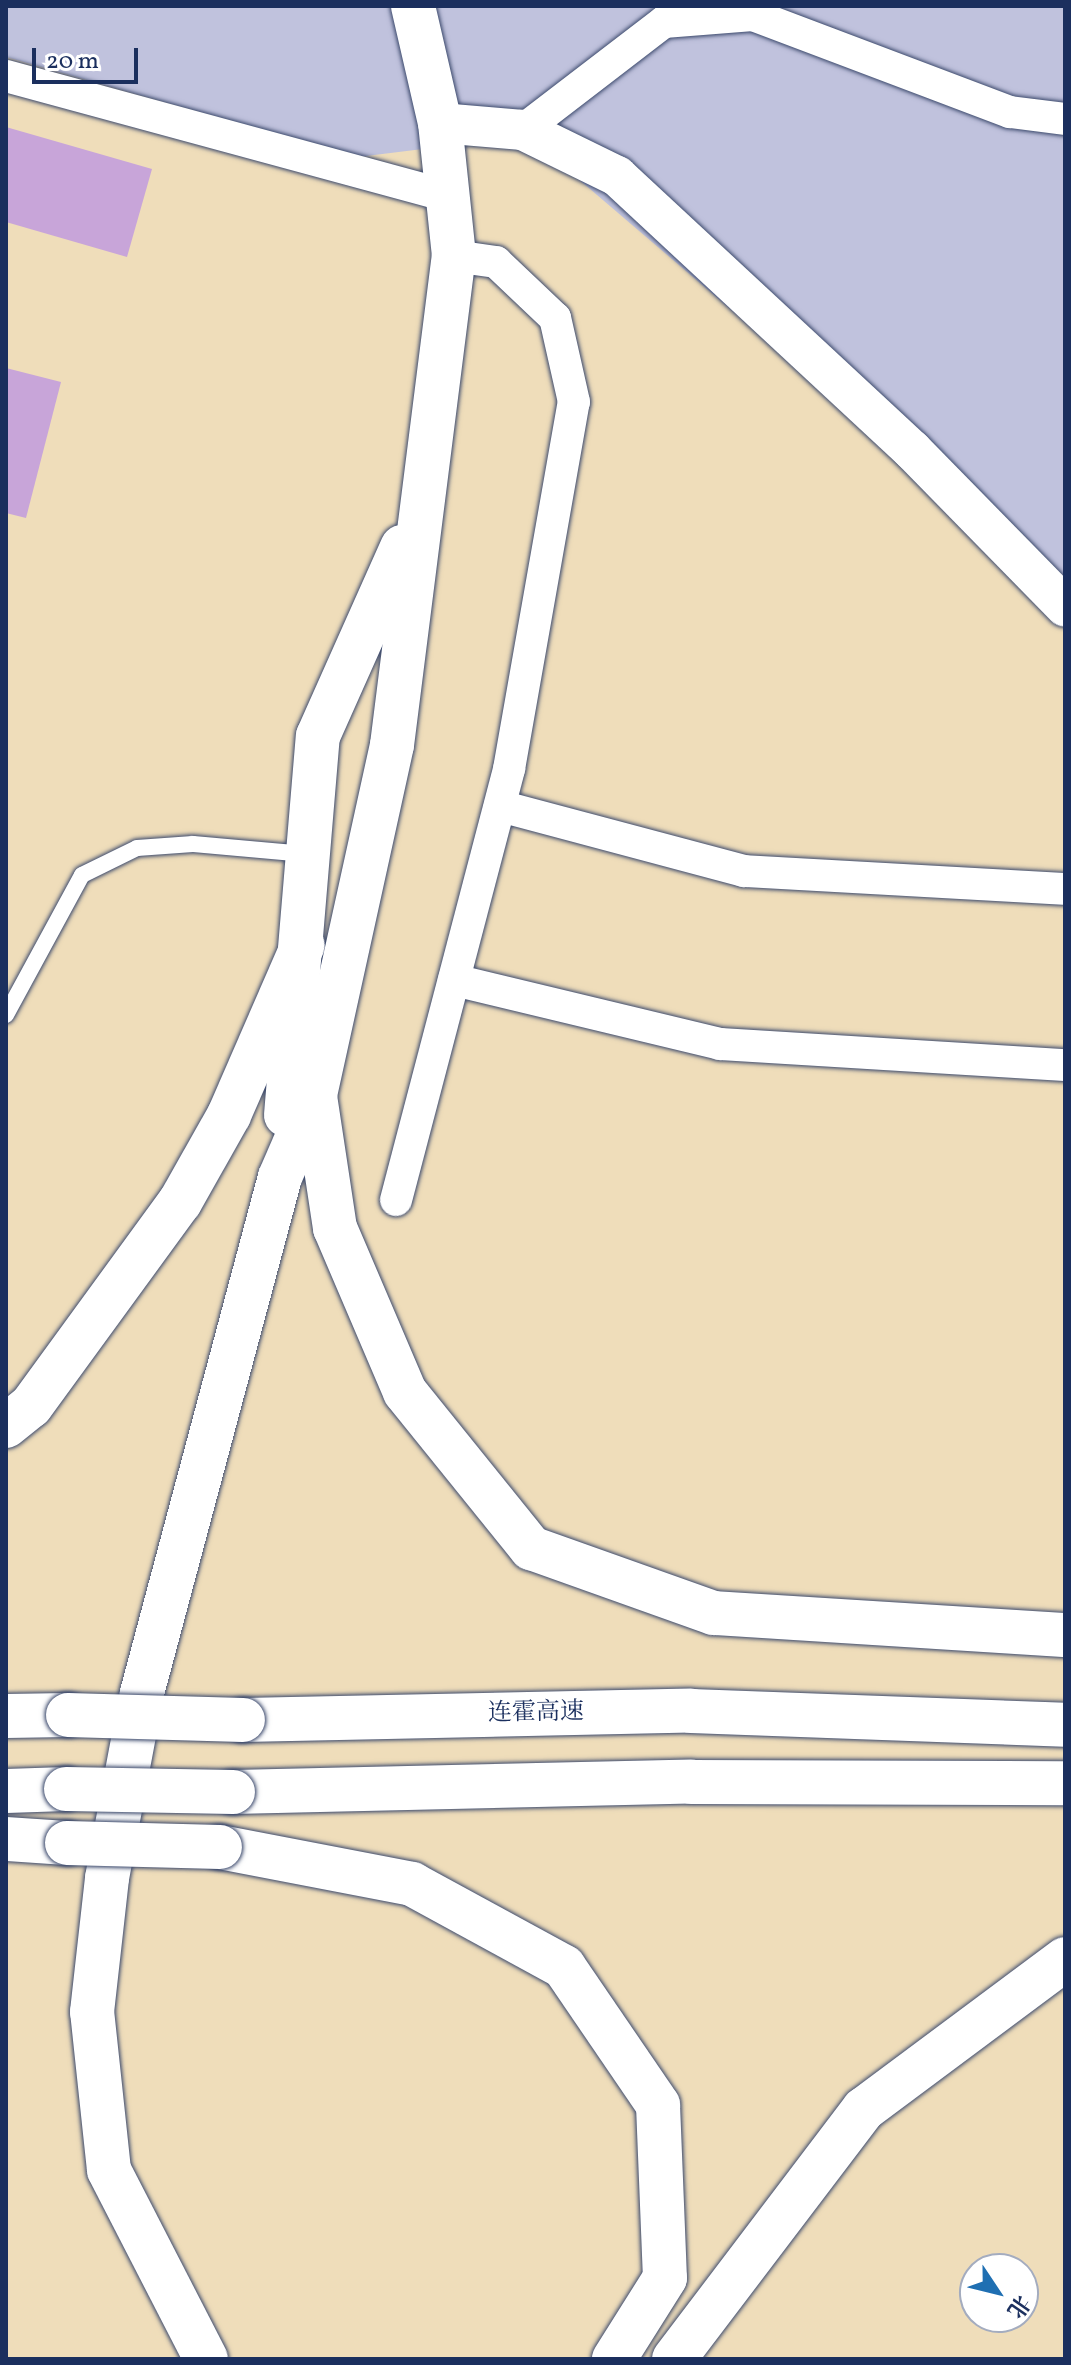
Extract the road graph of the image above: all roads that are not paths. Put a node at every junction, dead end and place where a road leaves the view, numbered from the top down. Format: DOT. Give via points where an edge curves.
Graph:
graph roads {
  1 [pos="413,6"];
  2 [pos="6,76"];
  3 [pos="1065,119"];
  4 [pos="440,123"];
  5 [pos="523,130"];
  6 [pos="447,196"];
  7 [pos="454,256"];
  8 [pos="419,508"];
  9 [pos="1065,606"];
  10 [pos="500,806"];
  11 [pos="310,855"];
  12 [pos="1065,889"];
  13 [pos="303,945"];
  14 [pos="454,980"];
  15 [pos="6,1015"];
  16 [pos="1065,1065"];
  17 [pos="315,1096"];
  18 [pos="280,1177"];
  19 [pos="396,1200"];
  20 [pos="6,1426"];
  21 [pos="1065,1635"];
  22 [pos="6,1716"];
  23 [pos="1065,1725"];
  24 [pos="1065,1783"];
  25 [pos="6,1791"];
  26 [pos="6,1839"];
  27 [pos="1065,1959"];
  28 [pos="206,2359"];
  29 [pos="614,2359"];
  30 [pos="674,2359"];
  1 -- 4 [label="highway"];
  2 -- 6 [label="street"];
  3 -- 5 [label="street" via="1010,112 753,15 664,22"];
  4 -- 5 [label="street"];
  4 -- 6 [label="highway"];
  5 -- 9 [label="street" via="617,176 912,450"];
  6 -- 7 [label="highway"];
  7 -- 8 [label="highway"];
  7 -- 10 [label="street" via="496,262 555,318 574,402"];
  8 -- 11 [label="highway" via="318,736"];
  8 -- 17 [label="highway" via="392,745"];
  10 -- 12 [label="street" via="744,871"];
  10 -- 14 [label="street"];
  11 -- 13 [label="highway"];
  11 -- 15 [label="lane" via="193,844 137,848 82,875"];
  13 -- 18 [label="highway"];
  13 -- 20 [label="highway" via="229,1115 180,1202 31,1406"];
  14 -- 16 [label="street" via="720,1044"];
  14 -- 19 [label="street"];
  17 -- 18 [label="highway"];
  17 -- 21 [label="highway" via="335,1228 405,1392 531,1548 714,1613"];
  18 -- 28 [label="highway" via="142,1693 107,1878 92,2012 109,2170"];
  22 -- 23 [label="highway, 连霍高速, bridge" via="243,1720 691,1711"];
  24 -- 25 [label="highway, bridge"];
  26 -- 29 [label="highway, bridge" via="220,1847 412,1884 564,1967 658,2105 665,2278"];
  27 -- 30 [label="highway" via="864,2109"];
}
